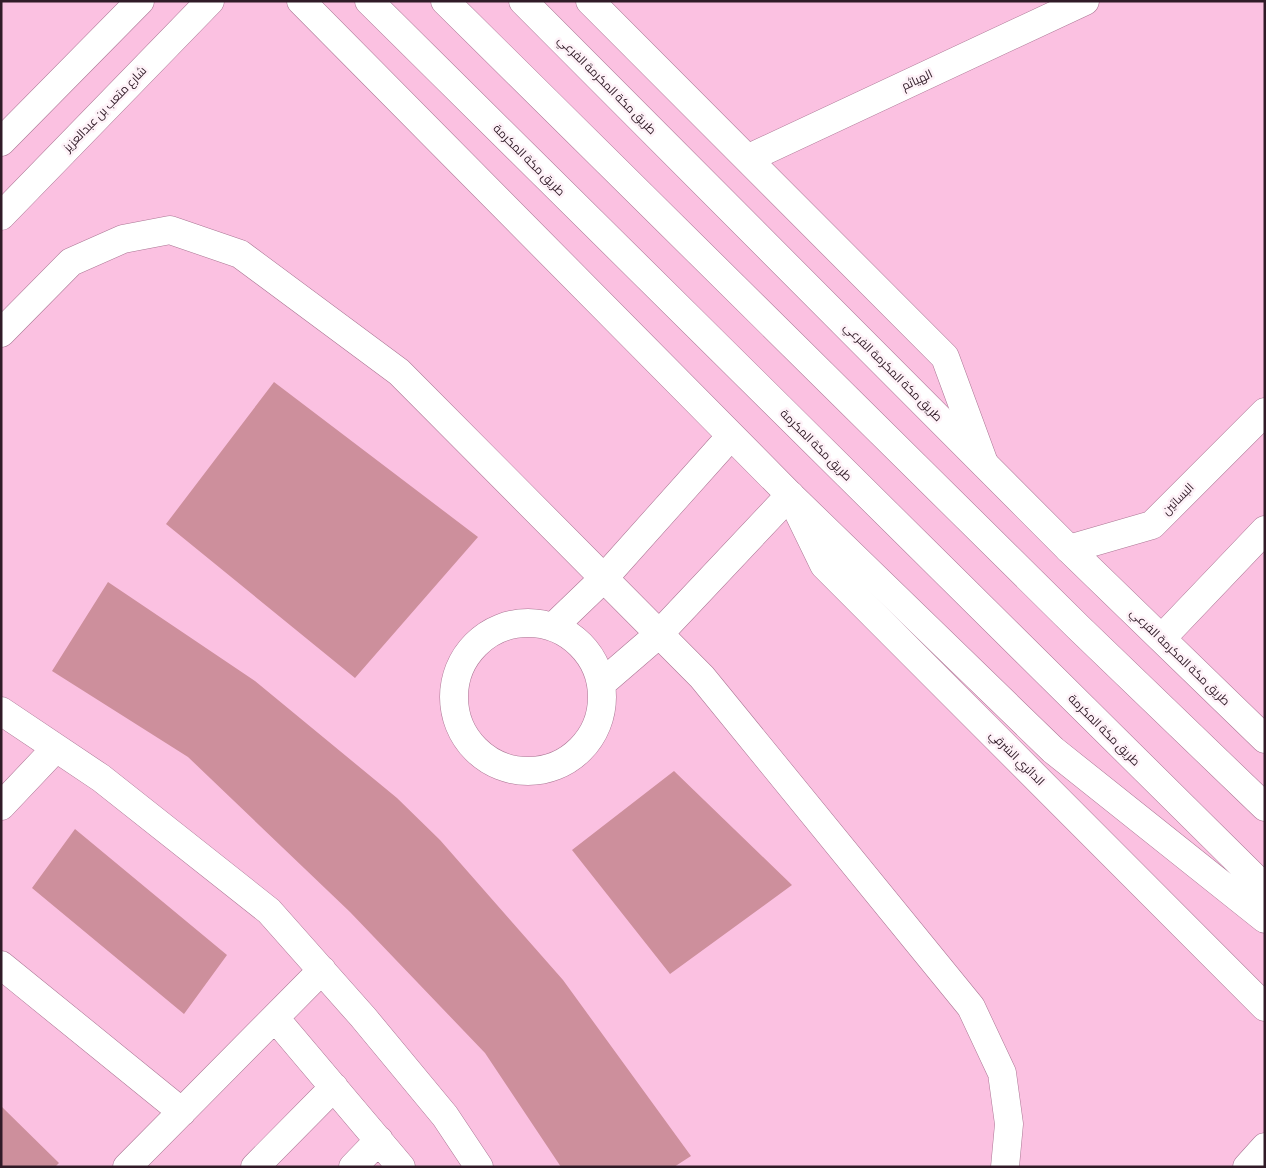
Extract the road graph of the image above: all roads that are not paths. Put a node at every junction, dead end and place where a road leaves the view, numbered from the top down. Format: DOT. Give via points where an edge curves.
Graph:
graph roads {
  1 [pos="140,1"];
  2 [pos="210,1"];
  3 [pos="301,1"];
  4 [pos="369,1"];
  5 [pos="445,1"];
  6 [pos="523,1"];
  7 [pos="590,1"];
  8 [pos="1085,1"];
  9 [pos="1,142"];
  10 [pos="749,158"];
  11 [pos="1,216"];
  12 [pos="1,333"];
  13 [pos="1265,412"];
  14 [pos="730,437"];
  15 [pos="984,463"];
  16 [pos="790,495"];
  17 [pos="1265,530"];
  18 [pos="1068,549"];
  19 [pos="604,578"];
  20 [pos="553,627"];
  21 [pos="659,634"];
  22 [pos="1162,638"];
  23 [pos="601,684"];
  24 [pos="1,711"];
  25 [pos="1265,739"];
  26 [pos="56,748"];
  27 [pos="1,806"];
  28 [pos="1265,807"];
  29 [pos="1265,888"];
  30 [pos="1265,919"];
  31 [pos="1,965"];
  32 [pos="322,970"];
  33 [pos="1265,1007"];
  34 [pos="275,1018"];
  35 [pos="334,1087"];
  36 [pos="182,1112"];
  37 [pos="379,1140"];
  38 [pos="1265,1147"];
  39 [pos="127,1167"];
  40 [pos="255,1167"];
  41 [pos="353,1167"];
  42 [pos="401,1167"];
  43 [pos="479,1167"];
  44 [pos="1005,1167"];
  45 [pos="1247,1167"];
  1 -- 9 [label="main road"];
  2 -- 11 [label="main road, شارع متعب بن عبدالعزيز"];
  3 -- 14 [label="main road"];
  4 -- 29 [label="main road, طريق مكة المكرمة"];
  5 -- 28 [label="main road" via="1071,620"];
  6 -- 15 [label="main road, طريق مكة المكرمة الفرعي"];
  7 -- 10 [label="main road"];
  8 -- 10 [label="main road, الهياثم"];
  10 -- 15 [label="main road" via="945,357"];
  12 -- 19 [label="main road" via="72,262 123,239 170,230 240,254 399,372"];
  13 -- 18 [label="main road, البساتين" via="1152,525"];
  14 -- 16 [label="main road"];
  14 -- 19 [label="main road"];
  15 -- 18 [label="main road, طريق مكة المكرمة الفرعي"];
  16 -- 21 [label="main road"];
  16 -- 30 [label="main road" via="1053,750"];
  16 -- 33 [label="main road, الدائري الشرقي" via="824,565"];
  17 -- 22 [label="main road"];
  18 -- 22 [label="main road, طريق مكة المكرمة الفرعي"];
  19 -- 20 [label="main road"];
  19 -- 21 [label="main road"];
  20 -- 23 [label="main road" via="570,636 584,650 595,666"];
  20 -- 23 [label="main road" via="527,623 502,628 480,640 464,660 455,685 455,710 469,741 480,754 503,767 528,772 553,767 575,754 592,735 601,711"];
  21 -- 23 [label="main road"];
  21 -- 44 [label="main road" via="702,677 971,1008 1002,1073 1009,1124"];
  22 -- 25 [label="main road, طريق مكة المكرمة الفرعي"];
  24 -- 26 [label="main road"];
  26 -- 27 [label="main road"];
  26 -- 32 [label="main road" via="100,778 269,911"];
  31 -- 36 [label="main road"];
  32 -- 34 [label="main road"];
  32 -- 43 [label="main road" via="445,1116"];
  34 -- 35 [label="main road"];
  34 -- 36 [label="main road"];
  35 -- 37 [label="main road"];
  35 -- 40 [label="main road"];
  36 -- 39 [label="main road"];
  37 -- 41 [label="main road"];
  37 -- 42 [label="main road"];
  38 -- 45 [label="main road"];
}
